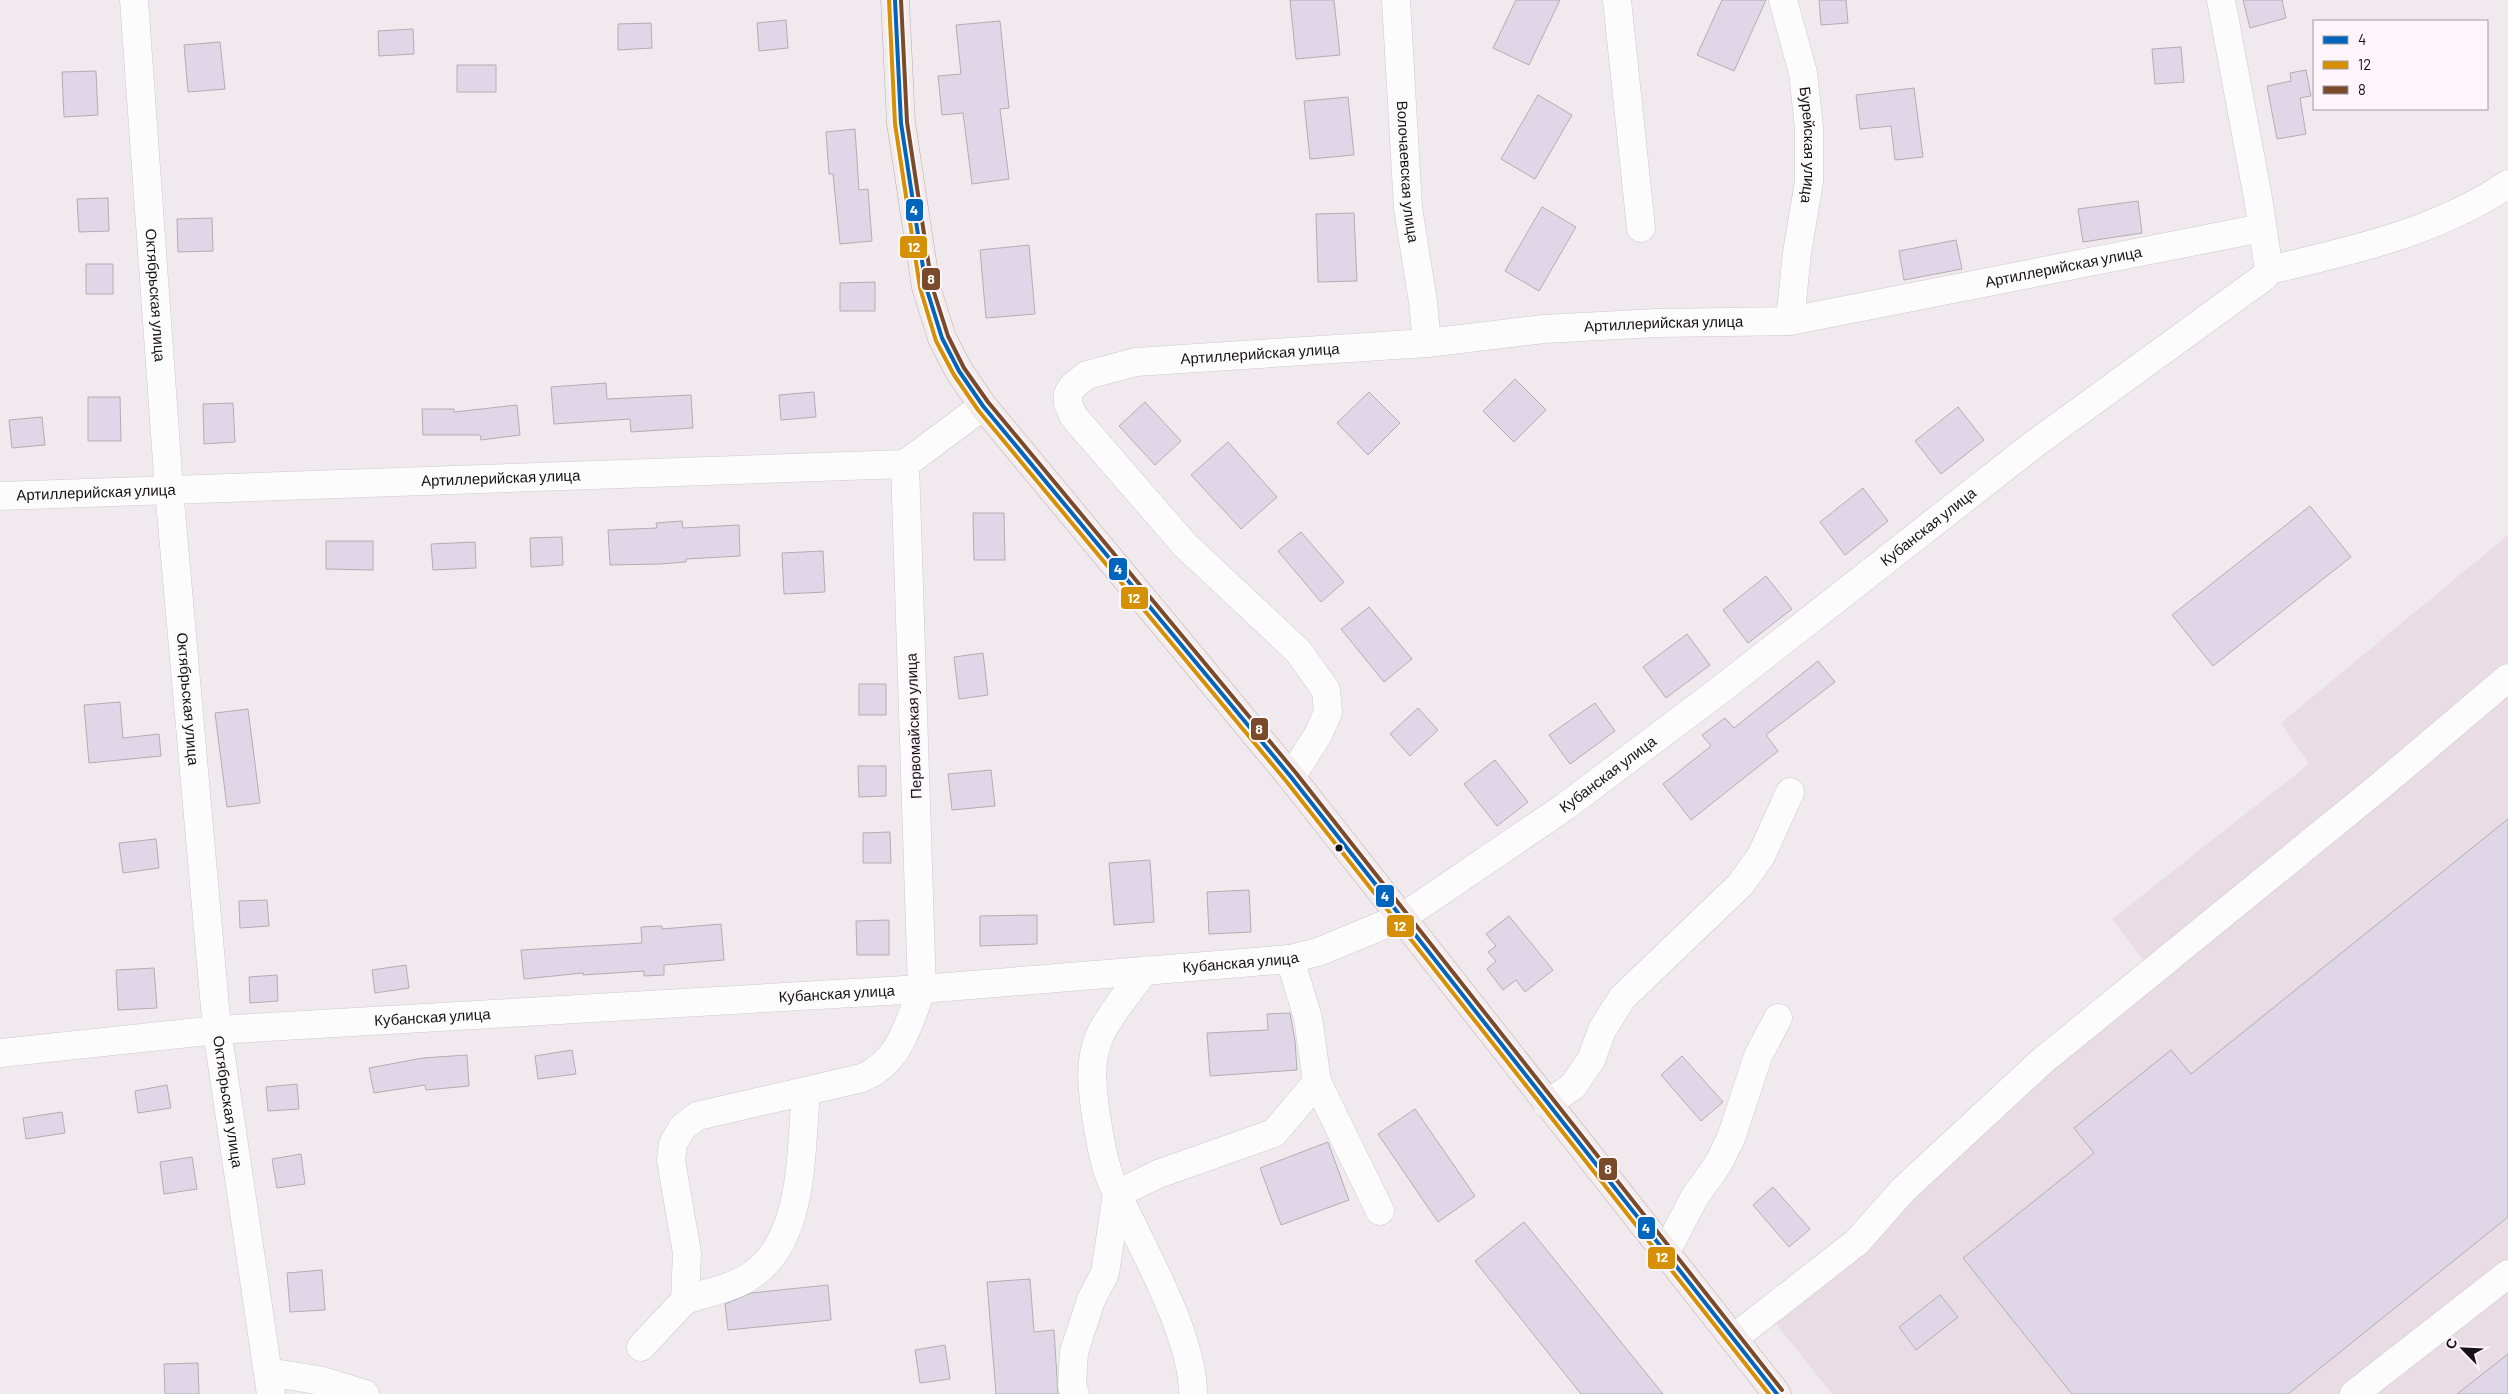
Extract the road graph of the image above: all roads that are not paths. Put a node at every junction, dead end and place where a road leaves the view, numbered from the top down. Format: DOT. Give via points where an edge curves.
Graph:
graph roads {
  1 [pos="134,0"];
  2 [pos="894,0"];
  3 [pos="1396,0"];
  4 [pos="1617,0"];
  5 [pos="1783,0"];
  6 [pos="2221,0"];
  7 [pos="2508,184"];
  8 [pos="1641,228"];
  9 [pos="2262,228"];
  10 [pos="2266,273"];
  11 [pos="1790,321"];
  12 [pos="1427,343"];
  13 [pos="983,406"];
  14 [pos="905,464"];
  15 [pos="169,489"];
  16 [pos="0,496"];
  17 [pos="2508,678"];
  18 [pos="1291,776"];
  19 [pos="1790,792"];
  20 [pos="1403,917"];
  21 [pos="1290,959"];
  22 [pos="1145,970"];
  23 [pos="922,989"];
  24 [pos="1778,1018"];
  25 [pos="217,1030"];
  26 [pos="0,1053"];
  27 [pos="1317,1082"];
  28 [pos="806,1092"];
  29 [pos="1547,1104"];
  30 [pos="1117,1194"];
  31 [pos="1380,1211"];
  32 [pos="1666,1252"];
  33 [pos="2508,1274"];
  34 [pos="685,1300"];
  35 [pos="1736,1341"];
  36 [pos="641,1347"];
  37 [pos="270,1383"];
  38 [pos="365,1394"];
  39 [pos="1075,1394"];
  40 [pos="1193,1394"];
  41 [pos="1777,1394"];
  42 [pos="2354,1394"];
  1 -- 15 [label="street, Октябрьская улица"];
  2 -- 13 [label="main road" via="901,123 926,287 942,338"];
  3 -- 12 [label="street, Волочаевская улица" via="1408,208"];
  4 -- 8 [label="street"];
  5 -- 11 [label="street, Бурейская улица" via="1803,73 1809,127 1808,182"];
  6 -- 9 [label="street"];
  7 -- 10 [label="street" via="2490,197 2393,239"];
  9 -- 10 [label="street"];
  9 -- 11 [label="street, Артиллерийская улица"];
  10 -- 20 [label="street, Кубанская улица" via="2033,445 1566,806"];
  11 -- 12 [label="street, Артиллерийская улица" via="1544,329"];
  12 -- 18 [label="street, Артиллерийская улица" via="1136,362 1086,375 1068,394 1068,404 1074,417 1185,545 1298,651 1326,690 1328,712 1318,735"];
  13 -- 14 [label="street"];
  13 -- 18 [label="main road"];
  14 -- 15 [label="street, Артиллерийская улица"];
  14 -- 23 [label="street, Первомайская улица"];
  15 -- 16 [label="street, Артиллерийская улица"];
  15 -- 25 [label="street, Октябрьская улица"];
  17 -- 35 [label="street" via="2041,1062 1904,1190 1857,1242"];
  18 -- 20 [label="main road"];
  19 -- 29 [label="street" via="1761,856 1740,885 1622,998 1578,1079"];
  20 -- 21 [label="street, Кубанская улица" via="1318,952"];
  20 -- 29 [label="main road"];
  21 -- 22 [label="street, Кубанская улица"];
  21 -- 27 [label="street" via="1308,1018"];
  22 -- 23 [label="street, Кубанская улица"];
  22 -- 30 [label="street" via="1100,1036 1090,1077 1098,1129"];
  23 -- 25 [label="street, Кубанская улица"];
  23 -- 28 [label="street" via="899,1045 878,1071"];
  24 -- 32 [label="street" via="1758,1056 1731,1138"];
  25 -- 26 [label="street, Кубанская улица"];
  25 -- 37 [label="street, Октябрьская улица"];
  27 -- 30 [label="street" via="1274,1133 1158,1174"];
  27 -- 31 [label="street"];
  28 -- 34 [label="street" via="795,1209 773,1255 740,1282"];
  28 -- 34 [label="street" via="697,1116 682,1128 670,1160 687,1253"];
  29 -- 32 [label="main road"];
  30 -- 39 [label="street" via="1105,1273 1091,1300 1074,1352 1072,1386"];
  30 -- 40 [label="street" via="1166,1297 1188,1362"];
  32 -- 35 [label="main road"];
  33 -- 42 [label="street"];
  34 -- 36 [label="street"];
  35 -- 41 [label="main road"];
  37 -- 38 [label="street" via="324,1381"];
}
